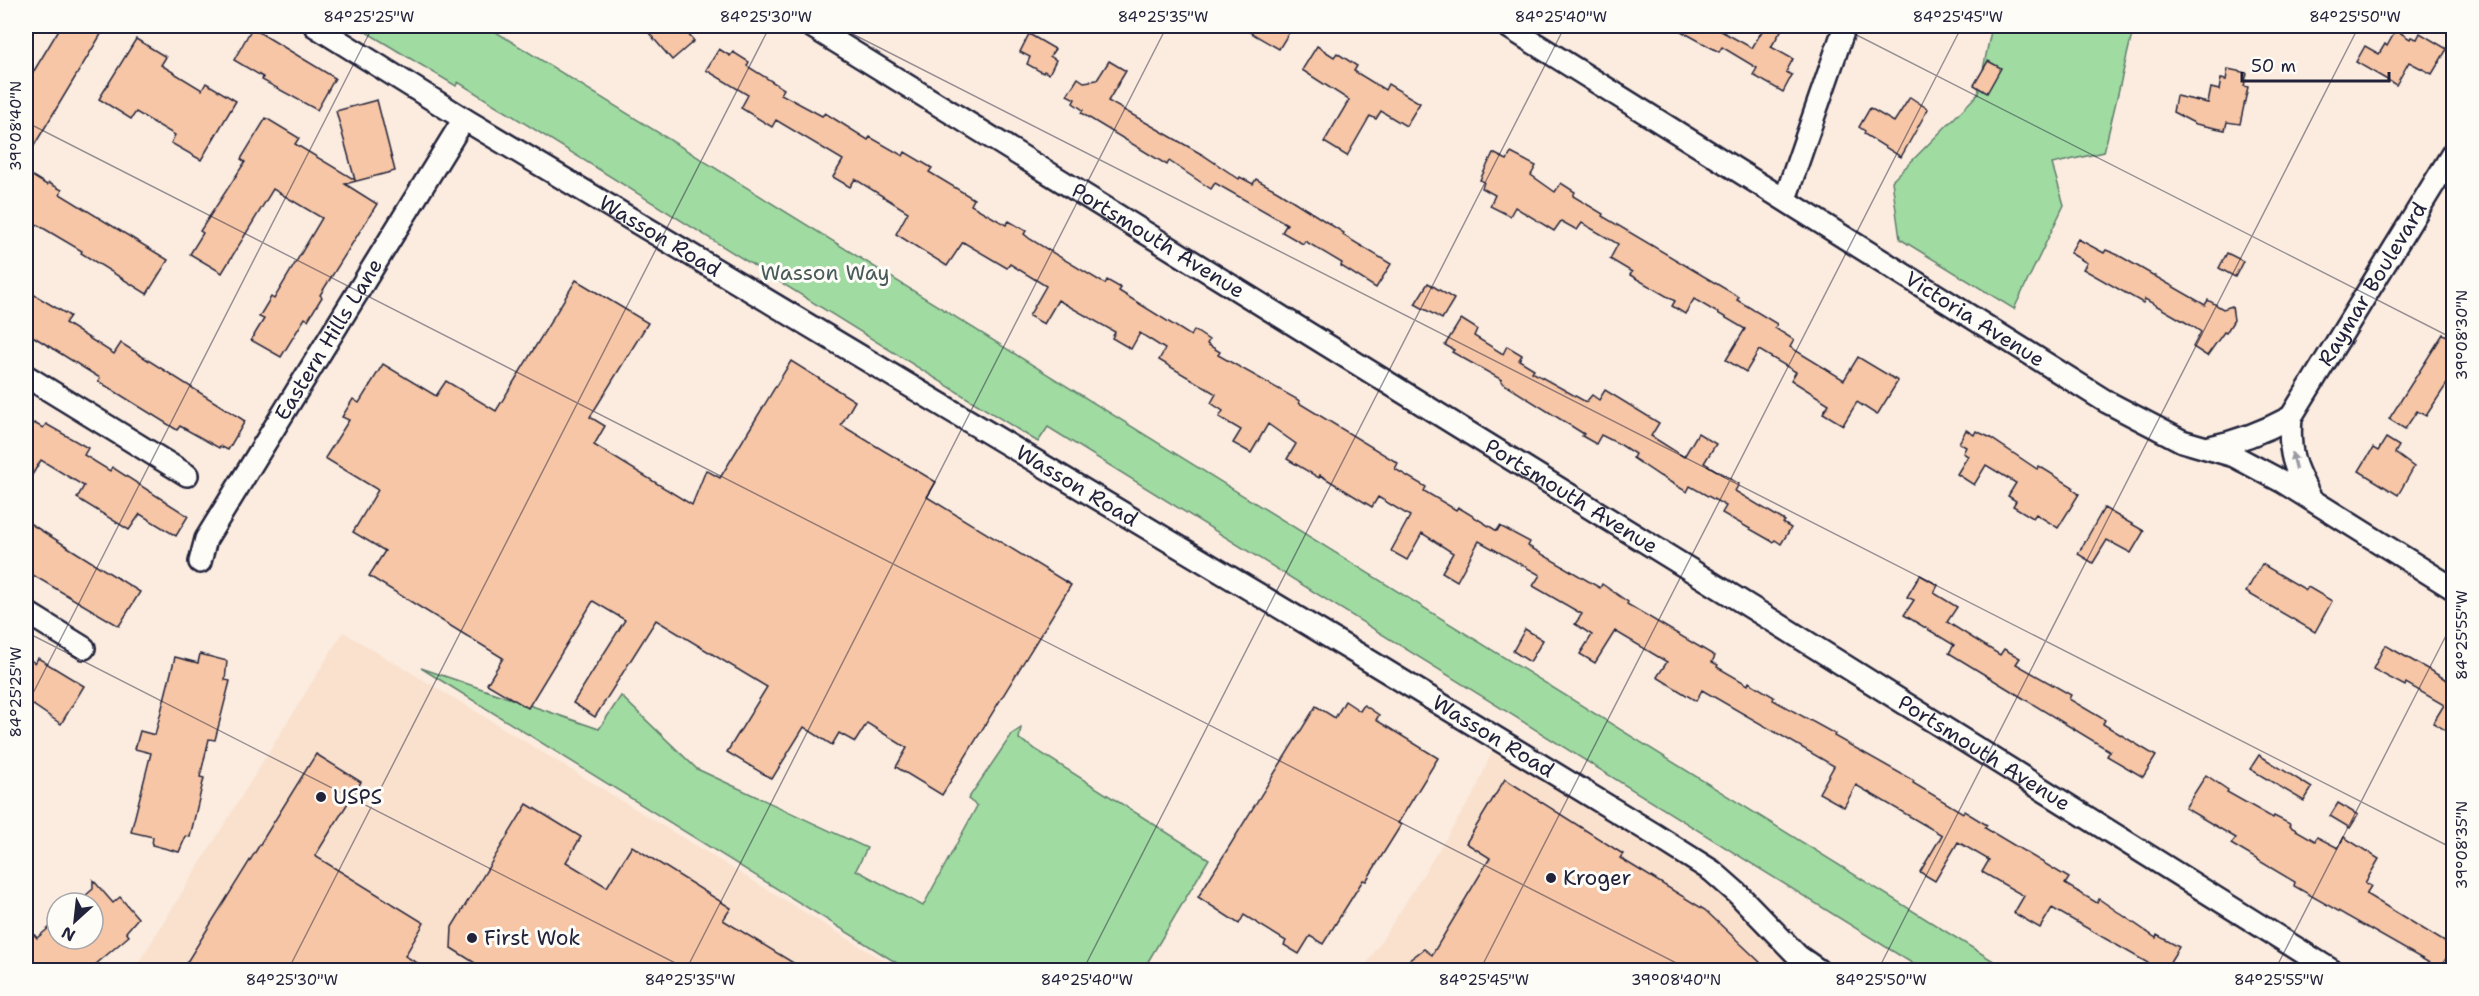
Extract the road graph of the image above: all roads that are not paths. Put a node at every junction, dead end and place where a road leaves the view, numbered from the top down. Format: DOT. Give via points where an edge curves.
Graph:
graph roads {
  1 [pos="315,26"];
  2 [pos="811,26"];
  3 [pos="1507,26"];
  4 [pos="1845,26"];
  5 [pos="464,119"];
  6 [pos="2454,151"];
  7 [pos="1785,199"];
  8 [pos="26,376"];
  9 [pos="2291,417"];
  10 [pos="2209,447"];
  11 [pos="188,475"];
  12 [pos="2312,500"];
  13 [pos="200,562"];
  14 [pos="2454,589"];
  15 [pos="26,612"];
  16 [pos="84,648"];
  17 [pos="1818,970"];
  18 [pos="2331,970"];
  1 -- 5 [label="street, Wasson Road"];
  2 -- 18 [label="street, Portsmouth Avenue"];
  3 -- 7 [label="street, Victoria Avenue"];
  4 -- 7 [label="street"];
  5 -- 13 [label="street, Eastern Hills Lane" via="206,538"];
  5 -- 17 [label="street, Wasson Road" via="1358,654 1712,871 1798,956"];
  6 -- 9 [label="street, Raymar Boulevard"];
  7 -- 10 [label="street, Victoria Avenue" via="2107,402 2182,441"];
  8 -- 11 [label="street"];
  9 -- 10 [label="street" via="2237,442"];
  12 -- 9 [label="street, one-way" via="2294,466 2289,439"];
  10 -- 12 [label="street, Victoria Avenue" via="2234,456"];
  12 -- 14 [label="street, Victoria Avenue"];
  15 -- 16 [label="street"];
}
